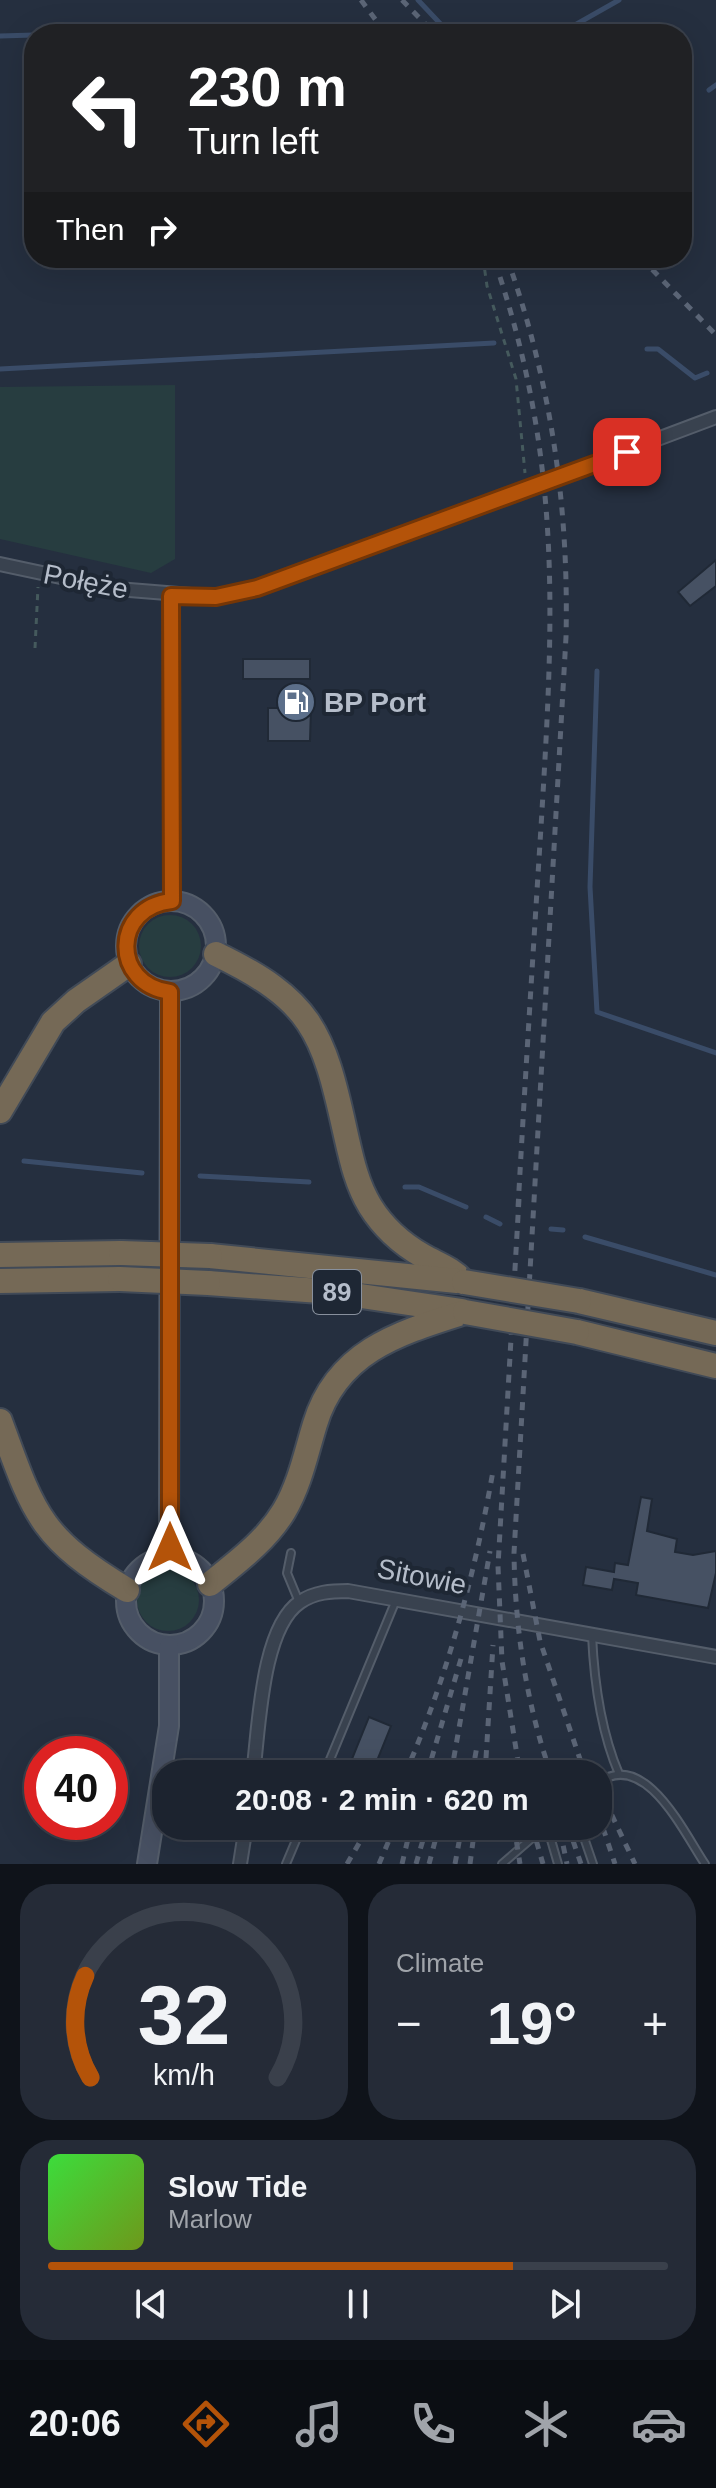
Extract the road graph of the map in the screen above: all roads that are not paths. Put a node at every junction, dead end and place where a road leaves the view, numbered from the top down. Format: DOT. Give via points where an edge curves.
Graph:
graph roads {
  1 [pos="716,417"];
  2 [pos="0,564"];
  3 [pos="171,596"];
  4 [pos="172,901"];
  5 [pos="216,954"];
  6 [pos="129,964"];
  7 [pos="170,992"];
  8 [pos="0,1111"];
  9 [pos="0,1255"];
  10 [pos="0,1281"];
  11 [pos="464,1282"];
  12 [pos="465,1312"];
  13 [pos="716,1333"];
  14 [pos="716,1366"];
  15 [pos="0,1421"];
  16 [pos="291,1553"];
  17 [pos="169,1557"];
  18 [pos="210,1584"];
  19 [pos="127,1590"];
  20 [pos="396,1600"];
  21 [pos="299,1602"];
  22 [pos="592,1635"];
  23 [pos="169,1646"];
  24 [pos="716,1657"];
  25 [pos="255,1760"];
  26 [pos="330,1760"];
  27 [pos="619,1774"];
  28 [pos="612,1777"];
  29 [pos="244,1840"];
  30 [pos="296,1840"];
  31 [pos="530,1840"];
  32 [pos="551,1840"];
  33 [pos="585,1840"];
  34 [pos="147,1864"];
  35 [pos="240,1864"];
  36 [pos="286,1864"];
  37 [pos="502,1864"];
  38 [pos="558,1864"];
  39 [pos="593,1864"];
  40 [pos="705,1864"];
  1 -- 3 [label="street, Połęże" via="257,588 216,597"];
  2 -- 3 [label="street, Połęże"];
  3 -- 4 [label="street"];
  4 -- 5 [label="street" via="193,907 209,922"];
  4 -- 6 [label="street" via="153,905 131,925 126,944"];
  5 -- 7 [label="street" via="200,981"];
  5 -- 11 [label="highway" via="273,985 304,1013 334,1076 353,1166 371,1207 406,1245 453,1270"];
  6 -- 7 [label="street" via="150,986"];
  6 -- 8 [label="highway" via="53,1022"];
  7 -- 17 [label="street"];
  9 -- 11 [label="highway, 89, bridge" via="210,1256"];
  10 -- 12 [label="highway, 89, bridge" via="208,1283 334,1292"];
  11 -- 13 [label="highway, 89, bridge" via="579,1301"];
  12 -- 14 [label="highway, 89, bridge" via="577,1332"];
  12 -- 18 [label="highway" via="387,1339 341,1373 320,1407 285,1511 264,1538"];
  15 -- 19 [label="highway" via="42,1522 70,1553"];
  16 -- 21 [label="lane" via="287,1573"];
  17 -- 18 [label="street" via="198,1568"];
  17 -- 19 [label="street" via="138,1570"];
  18 -- 23 [label="street" via="214,1598 206,1626 184,1643"];
  19 -- 23 [label="street" via="131,1624 147,1640"];
  20 -- 21 [label="street, Sitowie" via="325,1591"];
  20 -- 22 [label="street, Sitowie"];
  20 -- 26 [label="lane"];
  21 -- 25 [label="street" via="274,1641"];
  22 -- 24 [label="street, Sitowie"];
  22 -- 27 [label="lane" via="611,1755"];
  23 -- 34 [label="street" via="169,1726"];
  27 -- 28 [label="lane"];
  27 -- 40 [label="lane" via="633,1775 655,1790"];
  29 -- 35 [label="street"];
  30 -- 36 [label="lane"];
  31 -- 37 [label="lane"];
  32 -- 38 [label="lane"];
  33 -- 39 [label="lane"];
}
